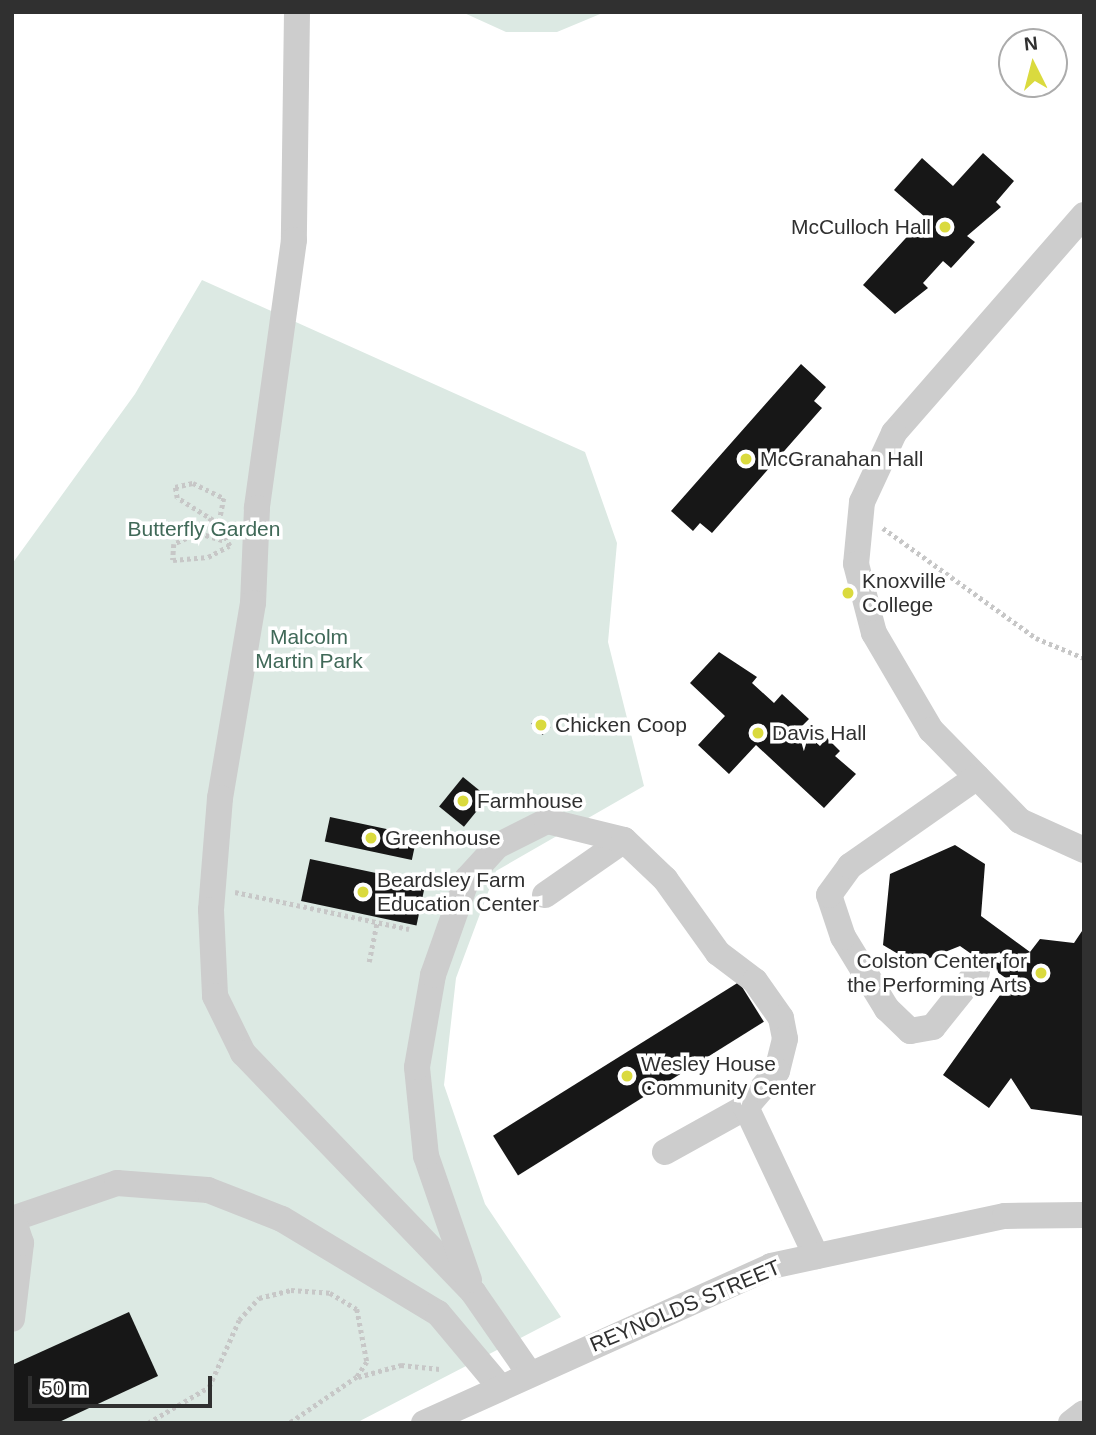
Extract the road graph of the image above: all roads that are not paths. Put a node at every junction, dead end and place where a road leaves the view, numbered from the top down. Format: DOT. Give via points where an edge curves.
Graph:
graph roads {
  1 [pos="297,12"];
  2 [pos="1084,215"];
  3 [pos="977,776"];
  4 [pos="624,839"];
  5 [pos="1084,850"];
  6 [pos="545,895"];
  7 [pos="976,972"];
  8 [pos="746,1107"];
  9 [pos="665,1152"];
  10 [pos="1084,1214"];
  11 [pos="12,1219"];
  12 [pos="816,1256"];
  13 [pos="473,1292"];
  14 [pos="12,1319"];
  15 [pos="529,1373"];
  16 [pos="500,1387"];
  17 [pos="1084,1413"];
  18 [pos="425,1423"];
  19 [pos="1071,1423"];
  1 -- 13 [label="street" via="294,240 260,484 257,560 220,798 211,910 215,996 243,1053"];
  2 -- 3 [label="street" via="894,433 862,509 856,564 874,633 931,730"];
  3 -- 5 [label="street" via="1020,821"];
  3 -- 7 [label="street" via="850,866 830,895 844,937 887,1009 911,1031 933,1027"];
  4 -- 6 [label="street"];
  4 -- 8 [label="street" via="781,1017 785,1039 777,1070"];
  4 -- 13 [label="street" via="558,822 523,829 483,861 455,903 425,1022 418,1114 435,1186"];
  8 -- 9 [label="street"];
  8 -- 12 [label="street"];
  10 -- 12 [label="street, REYNOLDS STREET" via="1006,1216"];
  11 -- 14 [label="street" via="21,1243"];
  11 -- 16 [label="street" via="117,1184 208,1190 282,1219 438,1313"];
  12 -- 15 [label="street, REYNOLDS STREET" via="771,1266"];
  13 -- 15 [label="street"];
  15 -- 16 [label="street, REYNOLDS STREET"];
  16 -- 18 [label="street, REYNOLDS STREET"];
  17 -- 19 [label="street"];
}
